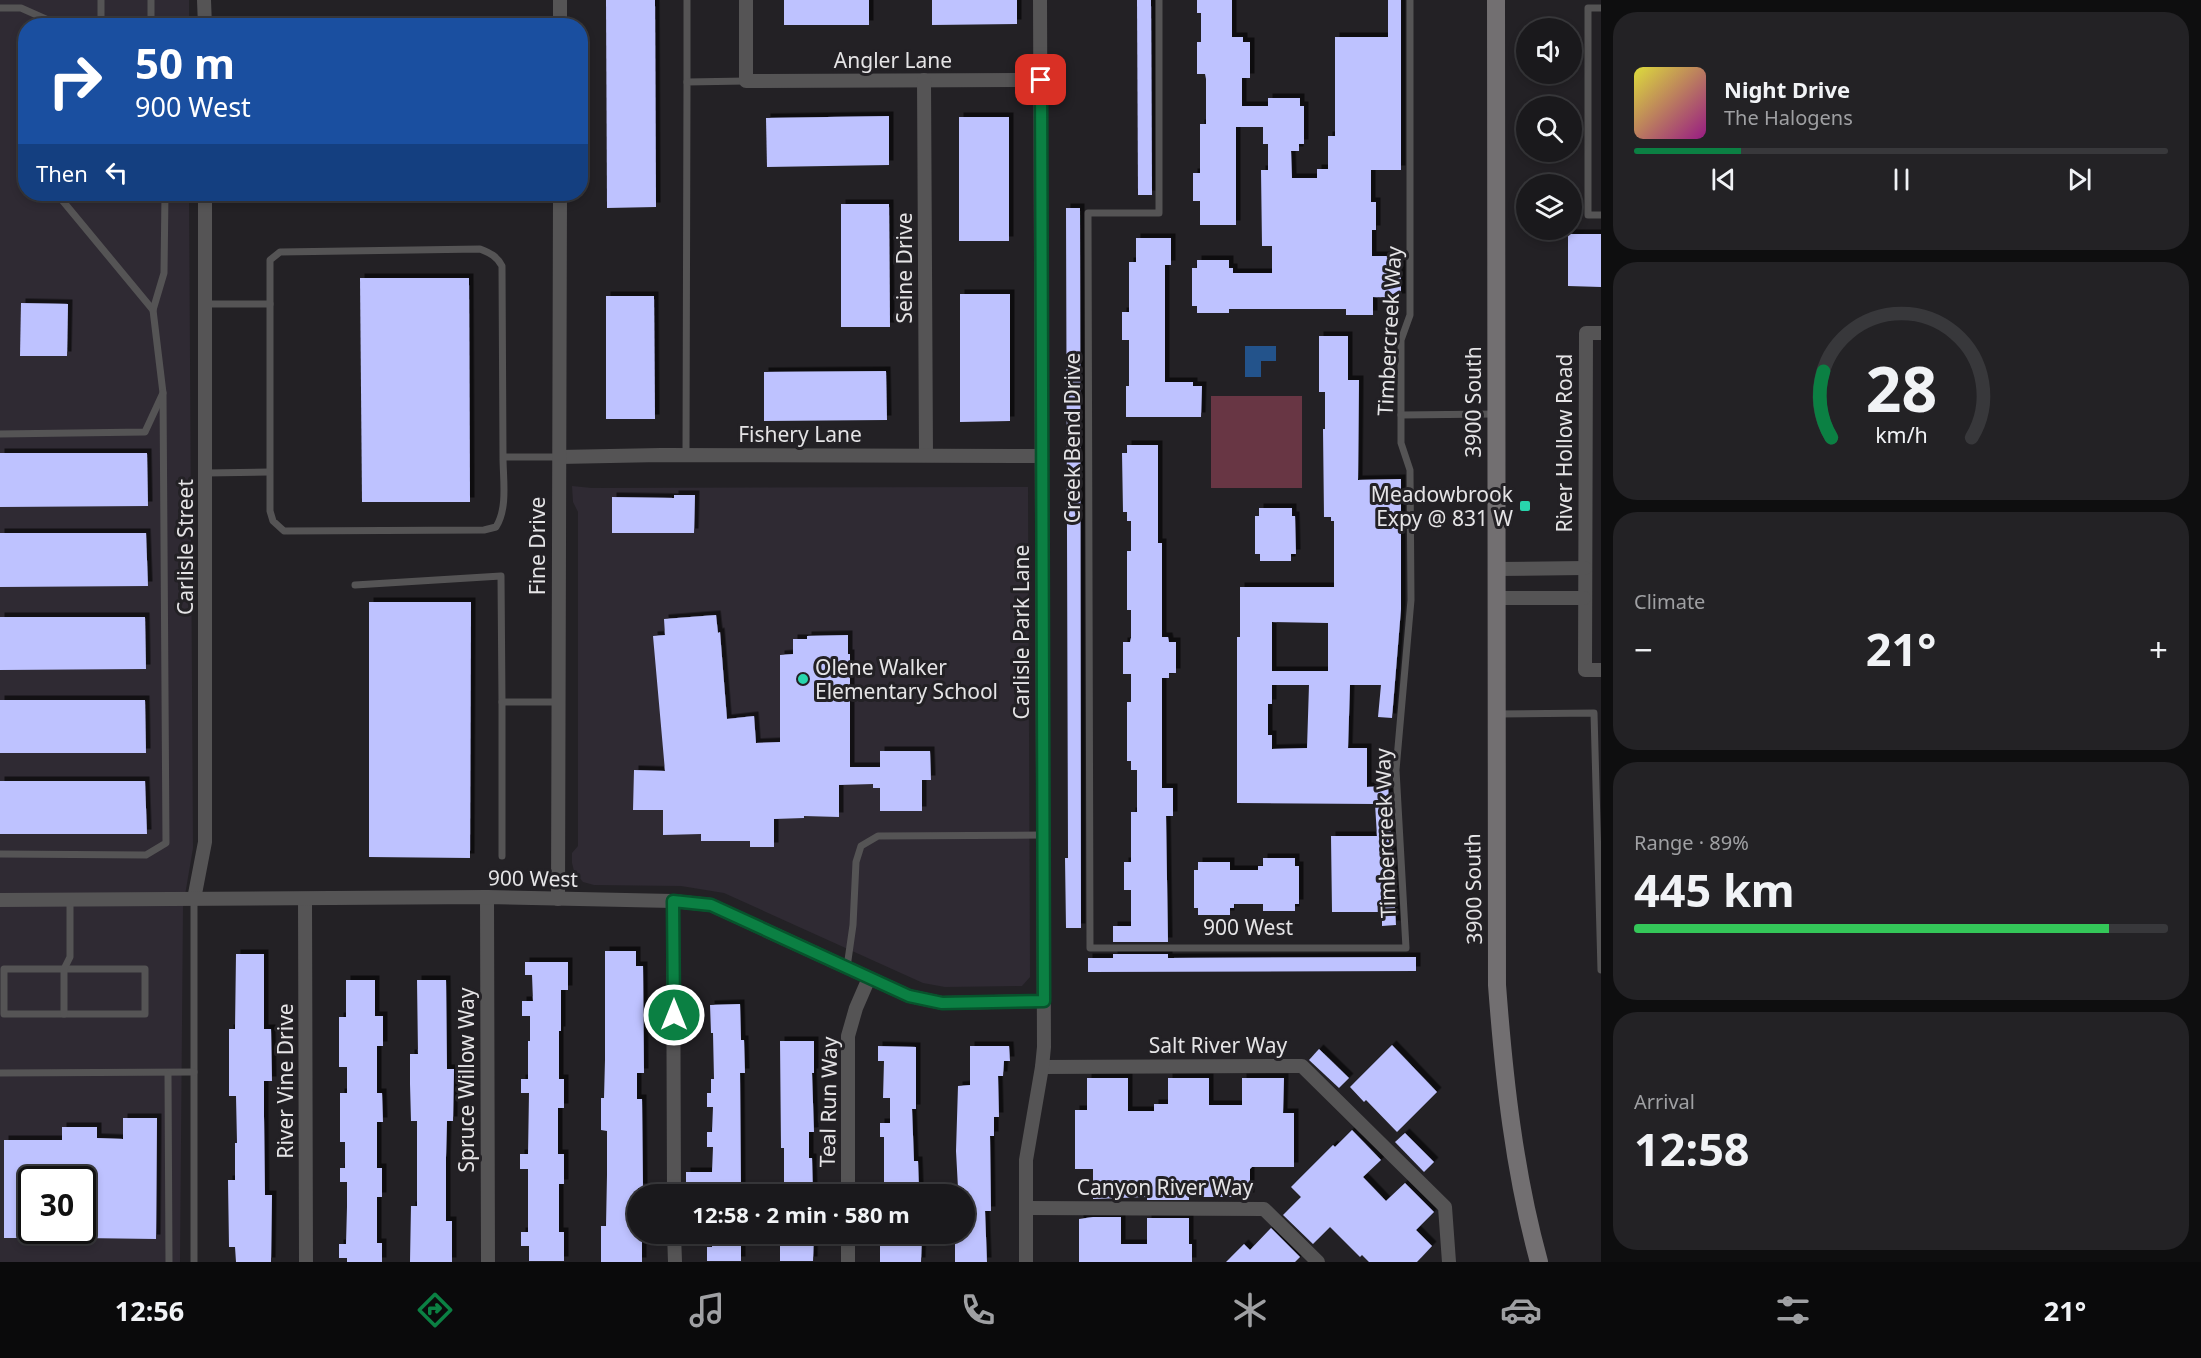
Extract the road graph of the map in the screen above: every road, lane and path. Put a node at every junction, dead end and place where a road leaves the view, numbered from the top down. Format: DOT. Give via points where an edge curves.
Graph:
graph roads {
  1 [pos="101,0"];
  2 [pos="152,0"];
  3 [pos="204,0"];
  4 [pos="560,0"];
  5 [pos="687,0"];
  6 [pos="746,0"];
  7 [pos="1040,0"];
  8 [pos="1159,0"];
  9 [pos="1410,0"];
  10 [pos="1496,0"];
  11 [pos="0,8"];
  12 [pos="1601,8"];
  13 [pos="44,18"];
  14 [pos="101,18"];
  15 [pos="151,18"];
  16 [pos="205,18"];
  17 [pos="560,18"];
  18 [pos="924,80"];
  19 [pos="1041,80"];
  20 [pos="746,81"];
  21 [pos="687,82"];
  22 [pos="63,201"];
  23 [pos="165,201"];
  24 [pos="205,201"];
  25 [pos="560,201"];
  26 [pos="1601,215"];
  27 [pos="206,304"];
  28 [pos="270,304"];
  29 [pos="153,310"];
  30 [pos="1601,333"];
  31 [pos="163,393"];
  32 [pos="1496,414"];
  33 [pos="1401,415"];
  34 [pos="0,434"];
  35 [pos="687,455"];
  36 [pos="926,455"];
  37 [pos="1041,456"];
  38 [pos="502,457"];
  39 [pos="559,457"];
  40 [pos="269,472"];
  41 [pos="206,473"];
  42 [pos="1585,568"];
  43 [pos="1495,569"];
  44 [pos="355,585"];
  45 [pos="1495,598"];
  46 [pos="1584,598"];
  47 [pos="1601,670"];
  48 [pos="502,702"];
  49 [pos="558,702"];
  50 [pos="1495,714"];
  51 [pos="1599,775"];
  52 [pos="1043,835"];
  53 [pos="0,854"];
  54 [pos="502,856"];
  55 [pos="487,897"];
  56 [pos="194,899"];
  57 [pos="305,899"];
  58 [pos="558,899"];
  59 [pos="0,900"];
  60 [pos="70,900"];
  61 [pos="673,901"];
  62 [pos="1090,948"];
  63 [pos="1406,948"];
  64 [pos="847,967"];
  65 [pos="64,969"];
  66 [pos="1601,970"];
  67 [pos="869,978"];
  68 [pos="1044,1001"];
  69 [pos="64,1014"];
  70 [pos="1042,1067"];
  71 [pos="194,1072"];
  72 [pos="0,1073"];
  73 [pos="168,1074"];
  74 [pos="674,1184"];
  75 [pos="848,1184"];
  76 [pos="1026,1208"];
  77 [pos="674,1244"];
  78 [pos="848,1244"];
  79 [pos="169,1262"];
  80 [pos="194,1262"];
  81 [pos="306,1262"];
  82 [pos="488,1262"];
  83 [pos="675,1262"];
  84 [pos="848,1262"];
  85 [pos="1026,1262"];
  86 [pos="1318,1262"];
  87 [pos="1449,1262"];
  88 [pos="1539,1262"];
  1 -- 14 [label="lane"];
  2 -- 15 [label="lane"];
  3 -- 16 [label="street"];
  4 -- 17 [label="street"];
  5 -- 21 [label="lane"];
  6 -- 20 [label="street"];
  7 -- 19 [label="street, Carlisle Park Lane"];
  8 -- 62 [label="lane, Creek Bend Drive" via="1159,213 1088,213"];
  9 -- 33 [label="lane, Timbercreek Way" via="1410,315 1401,340"];
  10 -- 32 [label="main road, 3900 South"];
  11 -- 13 [label="lane" via="21,8"];
  12 -- 26 [label="lane" via="1588,8 1588,215"];
  18 -- 19 [label="street, Angler Lane"];
  18 -- 20 [label="street, Angler Lane"];
  18 -- 36 [label="street, Seine Drive"];
  19 -- 37 [label="street, Carlisle Park Lane"];
  20 -- 21 [label="lane"];
  21 -- 35 [label="lane"];
  22 -- 29 [label="lane"];
  23 -- 29 [label="lane" via="164,273"];
  24 -- 27 [label="street, Carlisle Street"];
  25 -- 39 [label="street, Fine Drive"];
  27 -- 28 [label="lane"];
  27 -- 41 [label="street, Carlisle Street"];
  28 -- 38 [label="lane" via="270,260 280,252 480,249 490,253 502,266"];
  28 -- 40 [label="lane"];
  29 -- 31 [label="lane"];
  30 -- 42 [label="street, River Hollow Road" via="1586,333"];
  31 -- 34 [label="lane" via="145,432"];
  31 -- 53 [label="lane" via="166,843 146,855"];
  32 -- 33 [label="lane"];
  32 -- 43 [label="main road, 3900 South"];
  33 -- 63 [label="lane, Timbercreek Way" via="1401,443 1410,470 1411,600 1396,770"];
  35 -- 36 [label="street, Fishery Lane"];
  35 -- 39 [label="street, Fishery Lane"];
  36 -- 37 [label="street, Fishery Lane"];
  37 -- 52 [label="street, Carlisle Park Lane"];
  38 -- 39 [label="lane"];
  38 -- 40 [label="lane" via="501,519 496,527 484,530 284,531 273,521 270,511"];
  39 -- 49 [label="street, Fine Drive"];
  40 -- 41 [label="lane"];
  41 -- 56 [label="street, Carlisle Street" via="205,842"];
  42 -- 43 [label="street"];
  42 -- 46 [label="street, River Hollow Road"];
  43 -- 45 [label="main road, 3900 South"];
  44 -- 48 [label="lane" via="501,576"];
  45 -- 46 [label="street"];
  45 -- 50 [label="main road, 3900 South"];
  46 -- 47 [label="street, River Hollow Road" via="1585,670"];
  48 -- 49 [label="lane"];
  48 -- 54 [label="lane"];
  49 -- 58 [label="street, Fine Drive"];
  50 -- 51 [label="lane" via="1594,713"];
  50 -- 88 [label="main road, 3900 South" via="1497,985 1514,1145"];
  51 -- 66 [label="lane"];
  52 -- 64 [label="lane" via="878,836 861,846 856,862"];
  52 -- 68 [label="street, Carlisle Park Lane"];
  55 -- 57 [label="street, 900 West"];
  55 -- 58 [label="street, 900 West"];
  55 -- 82 [label="street, Spruce Willow Way"];
  56 -- 57 [label="street, 900 West"];
  56 -- 60 [label="street, 900 West"];
  56 -- 71 [label="lane"];
  57 -- 81 [label="street, River Vine Drive"];
  58 -- 61 [label="street, 900 West"];
  59 -- 60 [label="street, 900 West"];
  60 -- 65 [label="lane" via="70,957"];
  61 -- 64 [label="street, 900 West" via="711,905"];
  61 -- 74 [label="street"];
  62 -- 63 [label="lane, 900 West"];
  64 -- 67 [label="street, 900 West"];
  65 -- 69 [label="lane"];
  65 -- 69 [label="lane" via="4,969 4,1014"];
  65 -- 69 [label="lane" via="146,969 146,1014"];
  67 -- 68 [label="street, 900 West" via="909,996 942,1003"];
  67 -- 75 [label="street, Teal Run Way" via="848,1036"];
  68 -- 70 [label="street, Carlisle Park Lane"];
  70 -- 76 [label="street, Carlisle Park Lane" via="1026,1160"];
  70 -- 87 [label="street, Salt River Way" via="1302,1066 1445,1207"];
  71 -- 73 [label="lane"];
  71 -- 80 [label="lane"];
  72 -- 73 [label="lane"];
  73 -- 79 [label="lane"];
  76 -- 85 [label="street, Carlisle Park Lane"];
  76 -- 86 [label="street, Canyon River Way" via="1264,1209"];
  77 -- 83 [label="street"];
  78 -- 84 [label="street"];
}
